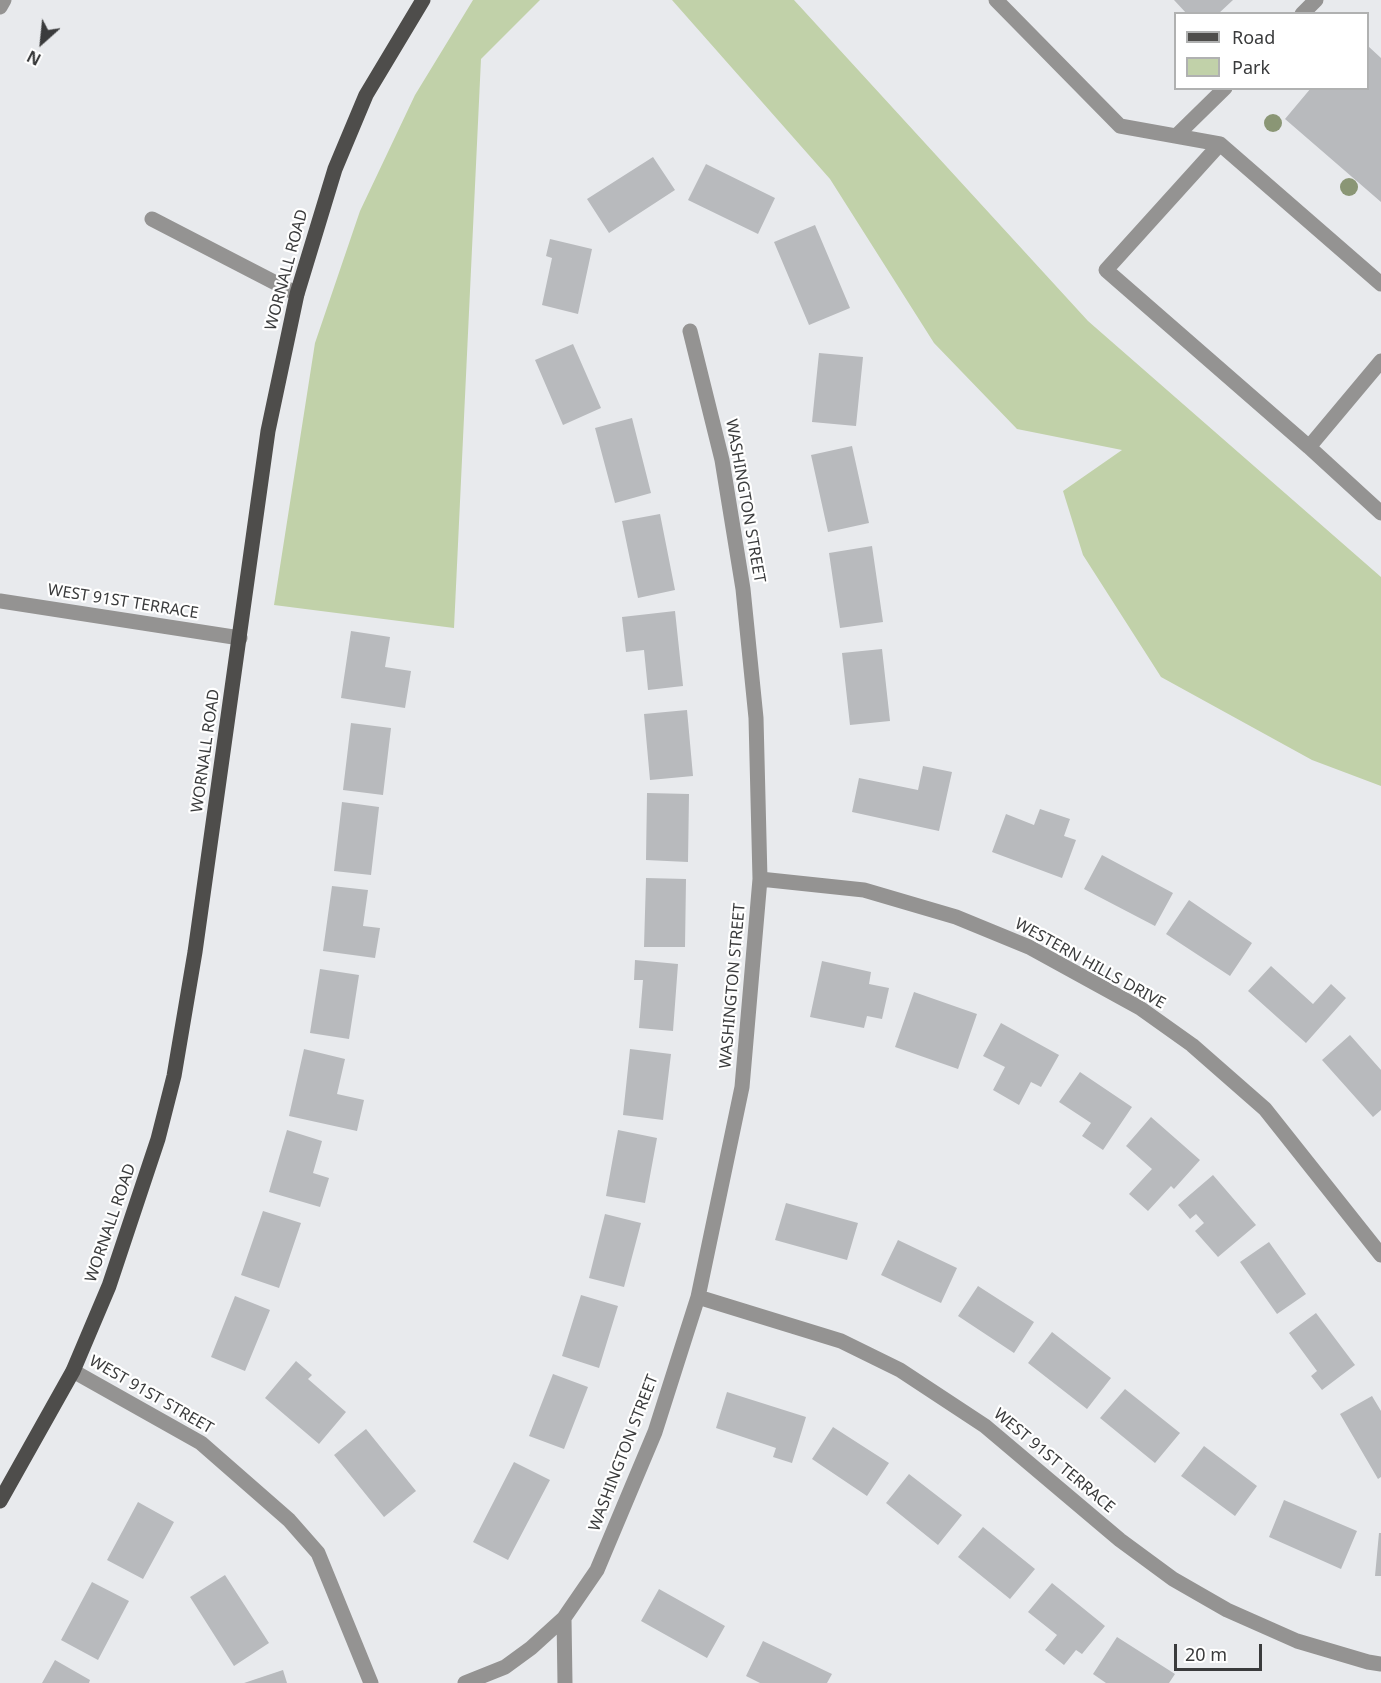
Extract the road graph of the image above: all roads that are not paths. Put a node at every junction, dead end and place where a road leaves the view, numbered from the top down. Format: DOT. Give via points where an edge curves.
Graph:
graph roads {
  1 [pos="4,0"];
  2 [pos="423,0"];
  3 [pos="996,0"];
  4 [pos="1316,0"];
  5 [pos="0,7"];
  6 [pos="1304,12"];
  7 [pos="1223,90"];
  8 [pos="1176,136"];
  9 [pos="1220,144"];
  10 [pos="152,219"];
  11 [pos="1381,284"];
  12 [pos="297,294"];
  13 [pos="690,331"];
  14 [pos="1381,361"];
  15 [pos="1309,447"];
  16 [pos="1381,513"];
  17 [pos="0,601"];
  18 [pos="240,638"];
  19 [pos="760,879"];
  20 [pos="1381,1255"];
  21 [pos="698,1298"];
  22 [pos="73,1371"];
  23 [pos="0,1501"];
  24 [pos="564,1618"];
  25 [pos="1381,1664"];
  26 [pos="371,1683"];
  27 [pos="465,1683"];
  28 [pos="566,1683"];
  1 -- 5 [label="street"];
  2 -- 12 [label="main road, WORNALL ROAD" via="366,95 335,170"];
  3 -- 8 [label="street" via="1120,126"];
  4 -- 6 [label="street"];
  7 -- 8 [label="street"];
  8 -- 9 [label="street"];
  9 -- 11 [label="street"];
  9 -- 15 [label="street" via="1106,270"];
  10 -- 12 [label="street"];
  12 -- 18 [label="main road, WORNALL ROAD" via="268,431"];
  13 -- 19 [label="street, WASHINGTON STREET" via="722,460 743,588 756,718"];
  14 -- 15 [label="street"];
  15 -- 16 [label="street"];
  17 -- 18 [label="street, WEST 91ST TERRACE"];
  18 -- 22 [label="main road, WORNALL ROAD" via="174,1076 133,1218"];
  19 -- 20 [label="street, WESTERN HILLS DRIVE" via="864,890 956,917 1029,947 1140,1008 1192,1045 1265,1109"];
  19 -- 21 [label="street, WASHINGTON STREET" via="742,1087"];
  21 -- 24 [label="street, WASHINGTON STREET" via="655,1432 622,1513 597,1570"];
  21 -- 25 [label="street, WEST 91ST TERRACE" via="841,1341 900,1370 985,1426 1120,1540 1173,1579 1227,1610 1297,1641"];
  22 -- 23 [label="main road, WORNALL ROAD"];
  22 -- 26 [label="street, WEST 91ST STREET" via="201,1443 289,1520 318,1553"];
  24 -- 27 [label="street, WASHINGTON STREET" via="505,1667"];
  24 -- 28 [label="street"];
}
